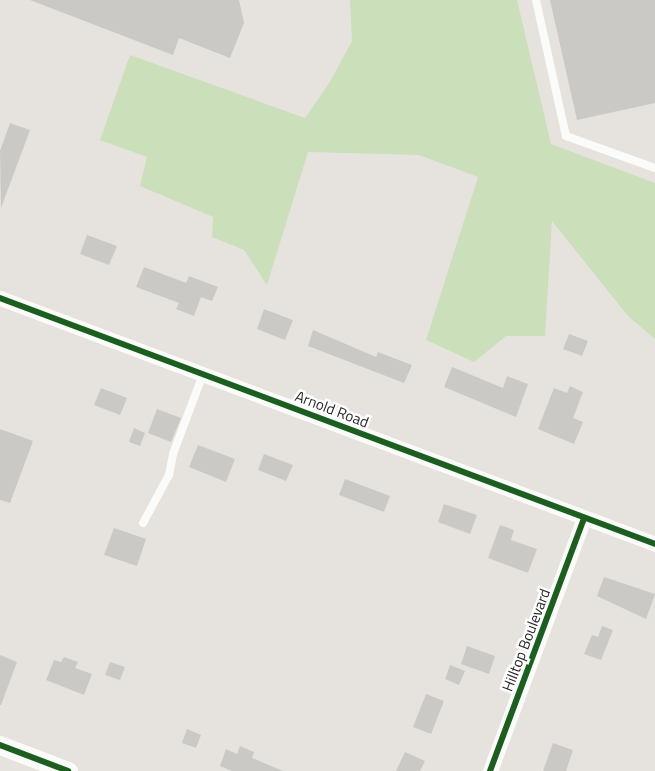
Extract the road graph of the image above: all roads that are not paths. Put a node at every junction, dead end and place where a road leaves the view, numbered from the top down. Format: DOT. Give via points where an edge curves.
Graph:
graph roads {
  1 [pos="536,0"];
  2 [pos="655,168"];
  3 [pos="0,298"];
  4 [pos="202,374"];
  5 [pos="584,518"];
  6 [pos="143,523"];
  7 [pos="655,544"];
  8 [pos="0,746"];
  9 [pos="68,771"];
  10 [pos="490,771"];
  1 -- 2 [label="lane" via="566,136"];
  3 -- 4 [label="street, Arnold Road"];
  4 -- 5 [label="street, Arnold Road"];
  4 -- 6 [label="lane" via="173,454 169,475"];
  5 -- 7 [label="street, Arnold Road"];
  5 -- 10 [label="street, Hilltop Boulevard"];
  8 -- 9 [label="street"];
}
